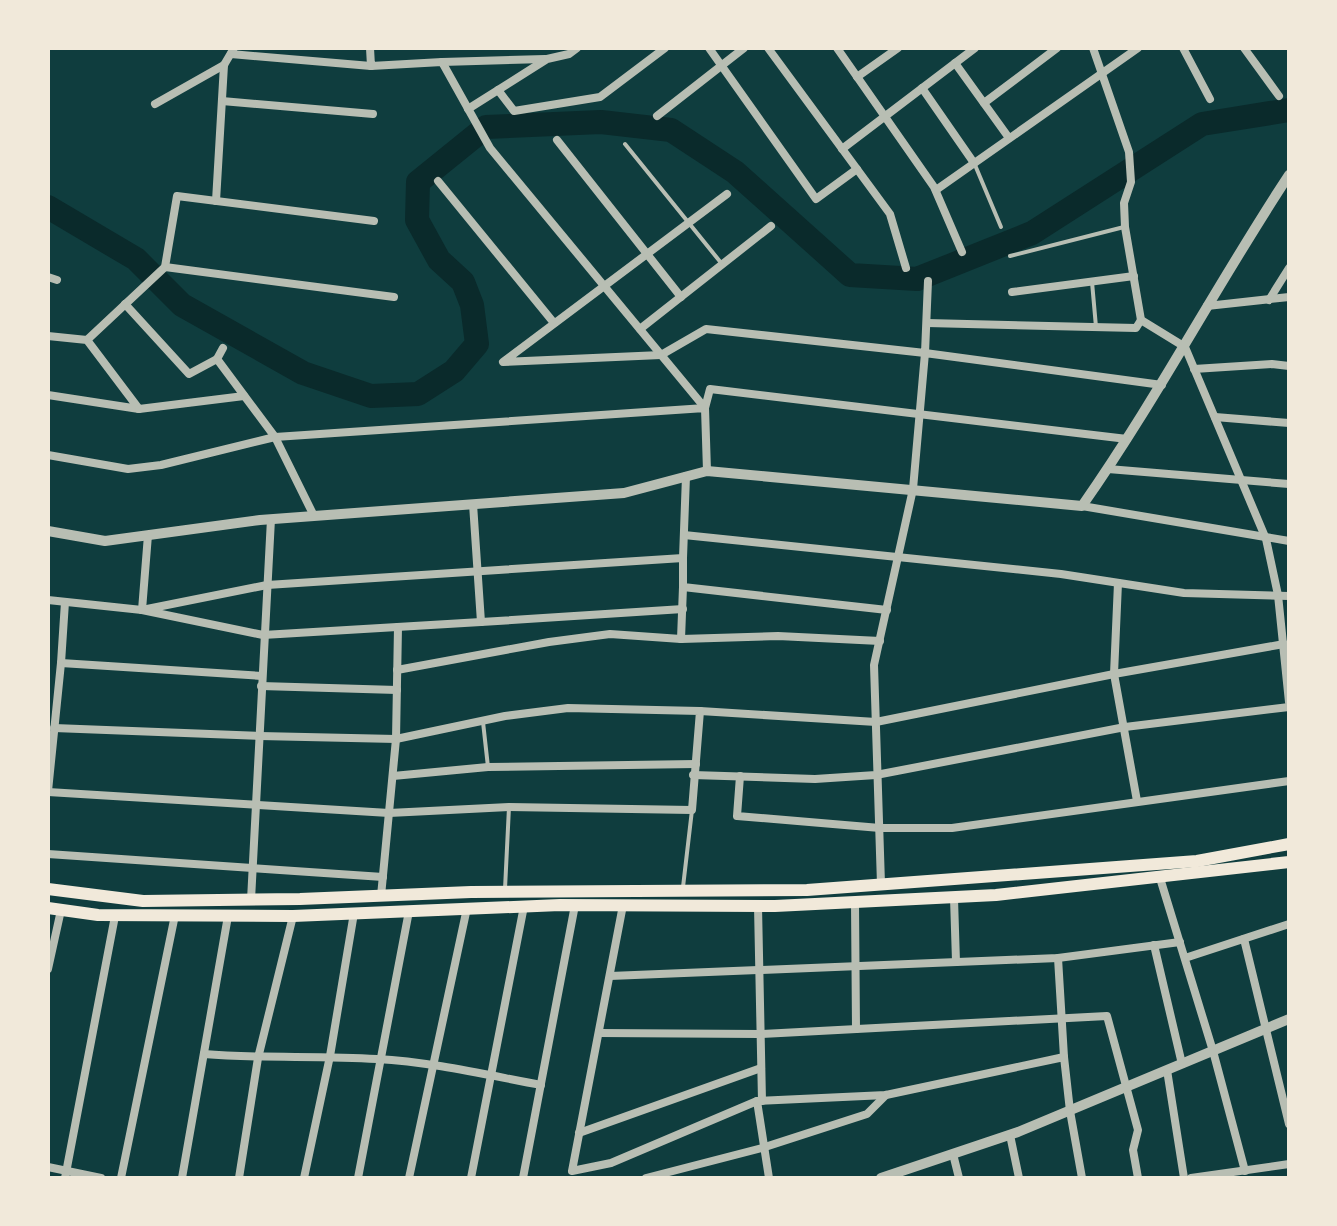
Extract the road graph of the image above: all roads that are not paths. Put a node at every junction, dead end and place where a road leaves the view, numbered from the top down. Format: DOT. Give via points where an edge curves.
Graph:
graph roads {
  1 [pos="370,48"];
  2 [pos="577,48"];
  3 [pos="665,48"];
  4 [pos="709,48"];
  5 [pos="744,48"];
  6 [pos="768,48"];
  7 [pos="837,48"];
  8 [pos="898,48"];
  9 [pos="975,48"];
  10 [pos="1057,48"];
  11 [pos="1093,48"];
  12 [pos="1138,48"];
  13 [pos="1183,48"];
  14 [pos="1244,48"];
  15 [pos="233,51"];
  16 [pos="547,59"];
  17 [pos="442,62"];
  18 [pos="955,63"];
  19 [pos="224,65"];
  20 [pos="722,65"];
  21 [pos="371,66"];
  22 [pos="1101,76"];
  23 [pos="857,77"];
  24 [pos="922,88"];
  25 [pos="498,90"];
  26 [pos="1279,96"];
  27 [pos="1210,99"];
  28 [pos="222,101"];
  29 [pos="984,103"];
  30 [pos="155,104"];
  31 [pos="469,110"];
  32 [pos="373,114"];
  33 [pos="657,116"];
  34 [pos="885,117"];
  35 [pos="1009,138"];
  36 [pos="557,140"];
  37 [pos="625,144"];
  38 [pos="842,149"];
  39 [pos="974,163"];
  40 [pos="857,169"];
  41 [pos="1289,175"];
  42 [pos="438,181"];
  43 [pos="936,190"];
  44 [pos="727,194"];
  45 [pos="216,201"];
  46 [pos="374,221"];
  47 [pos="688,221"];
  48 [pos="771,226"];
  49 [pos="1001,227"];
  50 [pos="1125,227"];
  51 [pos="962,252"];
  52 [pos="646,253"];
  53 [pos="1010,256"];
  54 [pos="723,264"];
  55 [pos="164,268"];
  56 [pos="906,268"];
  57 [pos="1289,268"];
  58 [pos="1134,276"];
  59 [pos="928,281"];
  60 [pos="1092,282"];
  61 [pos="603,285"];
  62 [pos="1012,292"];
  63 [pos="394,297"];
  64 [pos="681,297"];
  65 [pos="1289,297"];
  66 [pos="1269,300"];
  67 [pos="125,304"];
  68 [pos="1207,306"];
  69 [pos="1141,320"];
  70 [pos="554,323"];
  71 [pos="927,323"];
  72 [pos="1096,327"];
  73 [pos="640,329"];
  74 [pos="48,336"];
  75 [pos="87,340"];
  76 [pos="1185,347"];
  77 [pos="223,348"];
  78 [pos="925,353"];
  79 [pos="661,355"];
  80 [pos="217,359"];
  81 [pos="1289,366"];
  82 [pos="1194,369"];
  83 [pos="1162,385"];
  84 [pos="48,395"];
  85 [pos="244,396"];
  86 [pos="705,408"];
  87 [pos="139,409"];
  88 [pos="919,414"];
  89 [pos="1215,417"];
  90 [pos="1289,423"];
  91 [pos="275,437"];
  92 [pos="1127,439"];
  93 [pos="48,455"];
  94 [pos="1108,469"];
  95 [pos="707,471"];
  96 [pos="686,476"];
  97 [pos="1243,481"];
  98 [pos="1289,484"];
  99 [pos="913,489"];
  100 [pos="473,504"];
  101 [pos="1082,506"];
  102 [pos="314,516"];
  103 [pos="271,519"];
  104 [pos="48,531"];
  105 [pos="148,535"];
  106 [pos="684,535"];
  107 [pos="1266,539"];
  108 [pos="1289,541"];
  109 [pos="900,557"];
  110 [pos="683,558"];
  111 [pos="478,572"];
  112 [pos="1118,583"];
  113 [pos="267,585"];
  114 [pos="683,587"];
  115 [pos="1278,595"];
  116 [pos="1289,596"];
  117 [pos="48,600"];
  118 [pos="65,602"];
  119 [pos="683,609"];
  120 [pos="142,610"];
  121 [pos="887,610"];
  122 [pos="481,622"];
  123 [pos="398,627"];
  124 [pos="263,635"];
  125 [pos="681,639"];
  126 [pos="880,641"];
  127 [pos="1286,650"];
  128 [pos="61,663"];
  129 [pos="397,670"];
  130 [pos="1114,674"];
  131 [pos="262,676"];
  132 [pos="261,686"];
  133 [pos="397,690"];
  134 [pos="1289,705"];
  135 [pos="700,711"];
  136 [pos="482,721"];
  137 [pos="876,722"];
  138 [pos="1125,727"];
  139 [pos="54,728"];
  140 [pos="260,736"];
  141 [pos="396,739"];
  142 [pos="696,764"];
  143 [pos="488,767"];
  144 [pos="693,775"];
  145 [pos="876,775"];
  146 [pos="393,776"];
  147 [pos="740,776"];
  148 [pos="1289,781"];
  149 [pos="48,792"];
  150 [pos="1137,801"];
  151 [pos="256,804"];
  152 [pos="509,807"];
  153 [pos="692,810"];
  154 [pos="389,813"];
  155 [pos="880,828"];
  156 [pos="1289,844"];
  157 [pos="48,854"];
  158 [pos="1289,862"];
  159 [pos="252,868"];
  160 [pos="383,877"];
  161 [pos="1160,878"];
  162 [pos="881,884"];
  163 [pos="48,889"];
  164 [pos="683,890"];
  165 [pos="505,892"];
  166 [pos="381,896"];
  167 [pos="954,898"];
  168 [pos="251,900"];
  169 [pos="855,903"];
  170 [pos="575,905"];
  171 [pos="623,905"];
  172 [pos="524,906"];
  173 [pos="758,906"];
  174 [pos="467,908"];
  175 [pos="55,909"];
  176 [pos="409,911"];
  177 [pos="354,913"];
  178 [pos="175,915"];
  179 [pos="115,916"];
  180 [pos="228,916"];
  181 [pos="293,916"];
  182 [pos="1289,924"];
  183 [pos="1244,939"];
  184 [pos="1180,942"];
  185 [pos="1154,945"];
  186 [pos="1058,958"];
  187 [pos="1185,958"];
  188 [pos="956,962"];
  189 [pos="855,965"];
  190 [pos="48,969"];
  191 [pos="759,969"];
  192 [pos="610,976"];
  193 [pos="1062,1019"];
  194 [pos="1289,1019"];
  195 [pos="856,1029"];
  196 [pos="1265,1029"];
  197 [pos="599,1033"];
  198 [pos="760,1034"];
  199 [pos="1213,1051"];
  200 [pos="204,1054"];
  201 [pos="330,1056"];
  202 [pos="1064,1057"];
  203 [pos="258,1058"];
  204 [pos="381,1059"];
  205 [pos="1182,1064"];
  206 [pos="433,1065"];
  207 [pos="761,1068"];
  208 [pos="1167,1070"];
  209 [pos="491,1076"];
  210 [pos="541,1085"];
  211 [pos="1127,1087"];
  212 [pos="886,1095"];
  213 [pos="760,1101"];
  214 [pos="1070,1111"];
  215 [pos="1289,1124"];
  216 [pos="579,1133"];
  217 [pos="1010,1135"];
  218 [pos="762,1148"];
  219 [pos="953,1154"];
  220 [pos="1289,1164"];
  221 [pos="48,1167"];
  222 [pos="1266,1168"];
  223 [pos="1245,1171"];
  224 [pos="66,1174"];
  225 [pos="573,1174"];
  226 [pos="904,1174"];
  227 [pos="1226,1176"];
  228 [pos="101,1178"];
  229 [pos="121,1178"];
  230 [pos="182,1178"];
  231 [pos="239,1178"];
  232 [pos="304,1178"];
  233 [pos="358,1178"];
  234 [pos="409,1178"];
  235 [pos="471,1178"];
  236 [pos="523,1178"];
  237 [pos="646,1178"];
  238 [pos="769,1178"];
  239 [pos="881,1178"];
  240 [pos="959,1178"];
  241 [pos="1019,1178"];
  242 [pos="1082,1178"];
  243 [pos="1138,1178"];
  244 [pos="1184,1178"];
  245 [pos="1191,1178"];
  246 [pos="1268,1178"];
  1 -- 21 [label="street"];
  2 -- 16 [label="street"];
  3 -- 25 [label="street" via="600,97 514,111"];
  4 -- 20 [label="street"];
  5 -- 20 [label="street"];
  6 -- 38 [label="street"];
  7 -- 23 [label="street"];
  8 -- 23 [label="street"];
  9 -- 18 [label="street"];
  10 -- 29 [label="street"];
  11 -- 22 [label="street"];
  12 -- 22 [label="street"];
  13 -- 27 [label="street"];
  14 -- 26 [label="street"];
  15 -- 19 [label="street"];
  15 -- 21 [label="street"];
  16 -- 17 [label="street"];
  16 -- 25 [label="street"];
  17 -- 21 [label="street"];
  17 -- 31 [label="street"];
  18 -- 24 [label="street"];
  18 -- 29 [label="street"];
  19 -- 28 [label="street"];
  19 -- 30 [label="street"];
  20 -- 33 [label="street"];
  20 -- 40 [label="street" via="816,199"];
  22 -- 35 [label="street"];
  22 -- 50 [label="street" via="1129,152"];
  23 -- 34 [label="street"];
  24 -- 34 [label="street"];
  24 -- 39 [label="street"];
  25 -- 31 [label="street"];
  28 -- 32 [label="street"];
  28 -- 45 [label="street"];
  29 -- 35 [label="street"];
  31 -- 61 [label="street" via="490,148"];
  34 -- 38 [label="street"];
  34 -- 43 [label="street"];
  35 -- 39 [label="street"];
  36 -- 52 [label="street"];
  37 -- 47 [label="lane"];
  38 -- 40 [label="street"];
  39 -- 43 [label="street"];
  39 -- 49 [label="lane"];
  40 -- 56 [label="street" via="890,214"];
  41 -- 68 [label="street"];
  42 -- 70 [label="street"];
  43 -- 51 [label="street"];
  44 -- 47 [label="street"];
  45 -- 46 [label="street"];
  45 -- 55 [label="street" via="177,196"];
  47 -- 52 [label="street"];
  47 -- 54 [label="lane"];
  48 -- 54 [label="street"];
  50 -- 53 [label="lane"];
  50 -- 58 [label="street"];
  52 -- 61 [label="street"];
  52 -- 64 [label="street"];
  54 -- 64 [label="street"];
  55 -- 63 [label="street"];
  55 -- 67 [label="street"];
  57 -- 66 [label="street"];
  58 -- 60 [label="street"];
  58 -- 69 [label="street"];
  59 -- 71 [label="street"];
  60 -- 62 [label="street"];
  60 -- 72 [label="lane"];
  61 -- 70 [label="street"];
  61 -- 73 [label="street"];
  64 -- 73 [label="street"];
  65 -- 66 [label="street"];
  66 -- 68 [label="street"];
  67 -- 75 [label="street"];
  67 -- 80 [label="street" via="189,374"];
  68 -- 76 [label="street"];
  69 -- 72 [label="street" via="1136,328"];
  69 -- 76 [label="street"];
  70 -- 79 [label="street" via="503,362"];
  71 -- 72 [label="street"];
  71 -- 78 [label="street"];
  73 -- 79 [label="street"];
  74 -- 75 [label="street"];
  75 -- 87 [label="street"];
  76 -- 82 [label="street"];
  76 -- 83 [label="street"];
  77 -- 80 [label="street"];
  78 -- 79 [label="street" via="706,329"];
  78 -- 83 [label="street"];
  78 -- 88 [label="street"];
  79 -- 86 [label="street"];
  80 -- 85 [label="street"];
  81 -- 82 [label="street"];
  82 -- 89 [label="street"];
  83 -- 92 [label="street"];
  84 -- 87 [label="street"];
  85 -- 87 [label="street"];
  85 -- 91 [label="street"];
  86 -- 88 [label="street" via="710,389"];
  86 -- 91 [label="street"];
  86 -- 95 [label="street"];
  88 -- 92 [label="street"];
  88 -- 99 [label="street"];
  89 -- 90 [label="street"];
  89 -- 97 [label="street"];
  91 -- 93 [label="street" via="128,469"];
  91 -- 102 [label="street"];
  92 -- 94 [label="street"];
  94 -- 97 [label="street"];
  94 -- 101 [label="street"];
  95 -- 96 [label="street"];
  95 -- 99 [label="street"];
  96 -- 100 [label="street" via="624,493"];
  96 -- 106 [label="street"];
  97 -- 98 [label="street"];
  97 -- 107 [label="street"];
  99 -- 101 [label="street"];
  99 -- 109 [label="street"];
  100 -- 102 [label="street"];
  100 -- 111 [label="street"];
  101 -- 107 [label="street"];
  102 -- 103 [label="street"];
  103 -- 105 [label="street"];
  103 -- 113 [label="street"];
  104 -- 105 [label="street" via="105,541"];
  105 -- 120 [label="street"];
  106 -- 109 [label="street"];
  106 -- 110 [label="street"];
  107 -- 108 [label="street"];
  107 -- 115 [label="street"];
  109 -- 112 [label="street"];
  109 -- 121 [label="street"];
  110 -- 111 [label="street"];
  110 -- 114 [label="street"];
  111 -- 113 [label="street"];
  111 -- 122 [label="street"];
  112 -- 115 [label="street" via="1184,593"];
  112 -- 130 [label="street"];
  113 -- 120 [label="street"];
  113 -- 124 [label="street"];
  114 -- 119 [label="street"];
  114 -- 121 [label="street"];
  115 -- 116 [label="street"];
  115 -- 127 [label="street"];
  117 -- 118 [label="street"];
  118 -- 120 [label="street"];
  118 -- 128 [label="street"];
  119 -- 122 [label="street"];
  119 -- 125 [label="street"];
  120 -- 124 [label="street"];
  121 -- 126 [label="street"];
  122 -- 123 [label="street"];
  123 -- 124 [label="street"];
  123 -- 129 [label="street"];
  124 -- 131 [label="street"];
  125 -- 126 [label="street"];
  125 -- 129 [label="street" via="610,634"];
  126 -- 137 [label="street" via="874,665"];
  127 -- 130 [label="street"];
  127 -- 134 [label="street"];
  128 -- 131 [label="street"];
  128 -- 139 [label="street"];
  129 -- 133 [label="street"];
  130 -- 137 [label="street"];
  130 -- 138 [label="street"];
  131 -- 132 [label="street"];
  132 -- 133 [label="street"];
  132 -- 140 [label="street"];
  133 -- 141 [label="street"];
  134 -- 138 [label="street"];
  135 -- 136 [label="street" via="568,708"];
  135 -- 137 [label="street"];
  135 -- 142 [label="street"];
  136 -- 141 [label="street"];
  136 -- 143 [label="lane"];
  137 -- 145 [label="street"];
  138 -- 145 [label="street"];
  138 -- 150 [label="street"];
  139 -- 140 [label="street"];
  139 -- 149 [label="street"];
  140 -- 141 [label="street"];
  140 -- 151 [label="street"];
  141 -- 146 [label="street"];
  142 -- 143 [label="street"];
  142 -- 144 [label="street"];
  143 -- 146 [label="street"];
  144 -- 147 [label="street"];
  144 -- 153 [label="street"];
  145 -- 147 [label="street"];
  145 -- 155 [label="street"];
  146 -- 154 [label="street"];
  147 -- 155 [label="street" via="737,816"];
  148 -- 150 [label="street"];
  149 -- 151 [label="street"];
  150 -- 155 [label="street" via="952,828"];
  151 -- 154 [label="street"];
  151 -- 159 [label="street"];
  152 -- 153 [label="street"];
  152 -- 154 [label="street"];
  152 -- 165 [label="lane"];
  153 -- 164 [label="lane"];
  154 -- 160 [label="street"];
  155 -- 162 [label="street"];
  156 -- 162 [label="main road" via="1197,861"];
  157 -- 159 [label="street"];
  158 -- 161 [label="main road"];
  159 -- 160 [label="street"];
  159 -- 168 [label="street"];
  160 -- 166 [label="street"];
  161 -- 167 [label="main road"];
  161 -- 184 [label="street"];
  162 -- 164 [label="main road"];
  163 -- 168 [label="main road" via="143,901"];
  164 -- 165 [label="main road"];
  165 -- 166 [label="main road"];
  166 -- 168 [label="main road"];
  167 -- 169 [label="main road"];
  167 -- 188 [label="street"];
  169 -- 173 [label="main road"];
  169 -- 189 [label="street"];
  170 -- 171 [label="main road"];
  170 -- 172 [label="main road"];
  170 -- 210 [label="street"];
  171 -- 173 [label="main road"];
  171 -- 192 [label="street"];
  172 -- 174 [label="main road"];
  172 -- 209 [label="street"];
  173 -- 191 [label="street"];
  174 -- 176 [label="main road"];
  174 -- 206 [label="street"];
  175 -- 179 [label="main road"];
  175 -- 190 [label="street"];
  176 -- 177 [label="main road"];
  176 -- 204 [label="street"];
  177 -- 181 [label="main road"];
  177 -- 201 [label="street"];
  178 -- 179 [label="main road"];
  178 -- 180 [label="main road"];
  178 -- 229 [label="street"];
  179 -- 224 [label="street"];
  180 -- 181 [label="main road"];
  180 -- 200 [label="street"];
  181 -- 203 [label="street"];
  182 -- 183 [label="street"];
  183 -- 187 [label="street"];
  183 -- 196 [label="street"];
  184 -- 185 [label="street"];
  184 -- 187 [label="street"];
  185 -- 186 [label="street"];
  185 -- 205 [label="street"];
  186 -- 188 [label="street"];
  186 -- 193 [label="street"];
  187 -- 199 [label="street"];
  188 -- 189 [label="street"];
  189 -- 191 [label="street"];
  189 -- 195 [label="street"];
  191 -- 192 [label="street"];
  191 -- 198 [label="street"];
  192 -- 197 [label="street"];
  193 -- 195 [label="street"];
  193 -- 202 [label="street"];
  193 -- 211 [label="street" via="1107,1016"];
  194 -- 196 [label="street"];
  195 -- 198 [label="street"];
  196 -- 199 [label="street"];
  196 -- 215 [label="street"];
  197 -- 198 [label="street"];
  197 -- 216 [label="street"];
  198 -- 207 [label="street"];
  199 -- 205 [label="street"];
  199 -- 223 [label="street"];
  200 -- 203 [label="street"];
  200 -- 230 [label="street"];
  201 -- 203 [label="street"];
  201 -- 204 [label="street"];
  201 -- 232 [label="street"];
  202 -- 212 [label="street"];
  202 -- 214 [label="street"];
  203 -- 231 [label="street"];
  204 -- 206 [label="street"];
  204 -- 233 [label="street"];
  205 -- 208 [label="street"];
  206 -- 209 [label="street"];
  206 -- 234 [label="street"];
  207 -- 213 [label="street"];
  207 -- 216 [label="street"];
  208 -- 211 [label="street"];
  208 -- 244 [label="street"];
  209 -- 210 [label="street"];
  209 -- 235 [label="street"];
  210 -- 236 [label="street"];
  211 -- 214 [label="street"];
  211 -- 243 [label="street" via="1138,1130 1133,1150"];
  212 -- 213 [label="street"];
  212 -- 218 [label="street" via="867,1114"];
  213 -- 218 [label="street"];
  213 -- 225 [label="street"];
  214 -- 217 [label="street"];
  214 -- 242 [label="street"];
  216 -- 225 [label="street"];
  217 -- 219 [label="street"];
  217 -- 241 [label="street"];
  218 -- 237 [label="street"];
  218 -- 238 [label="street"];
  219 -- 226 [label="street"];
  219 -- 240 [label="street"];
  220 -- 222 [label="street"];
  221 -- 224 [label="street"];
  222 -- 223 [label="street"];
  222 -- 246 [label="street"];
  223 -- 227 [label="street"];
  224 -- 228 [label="street"];
  226 -- 239 [label="street"];
  227 -- 245 [label="street"];
}
